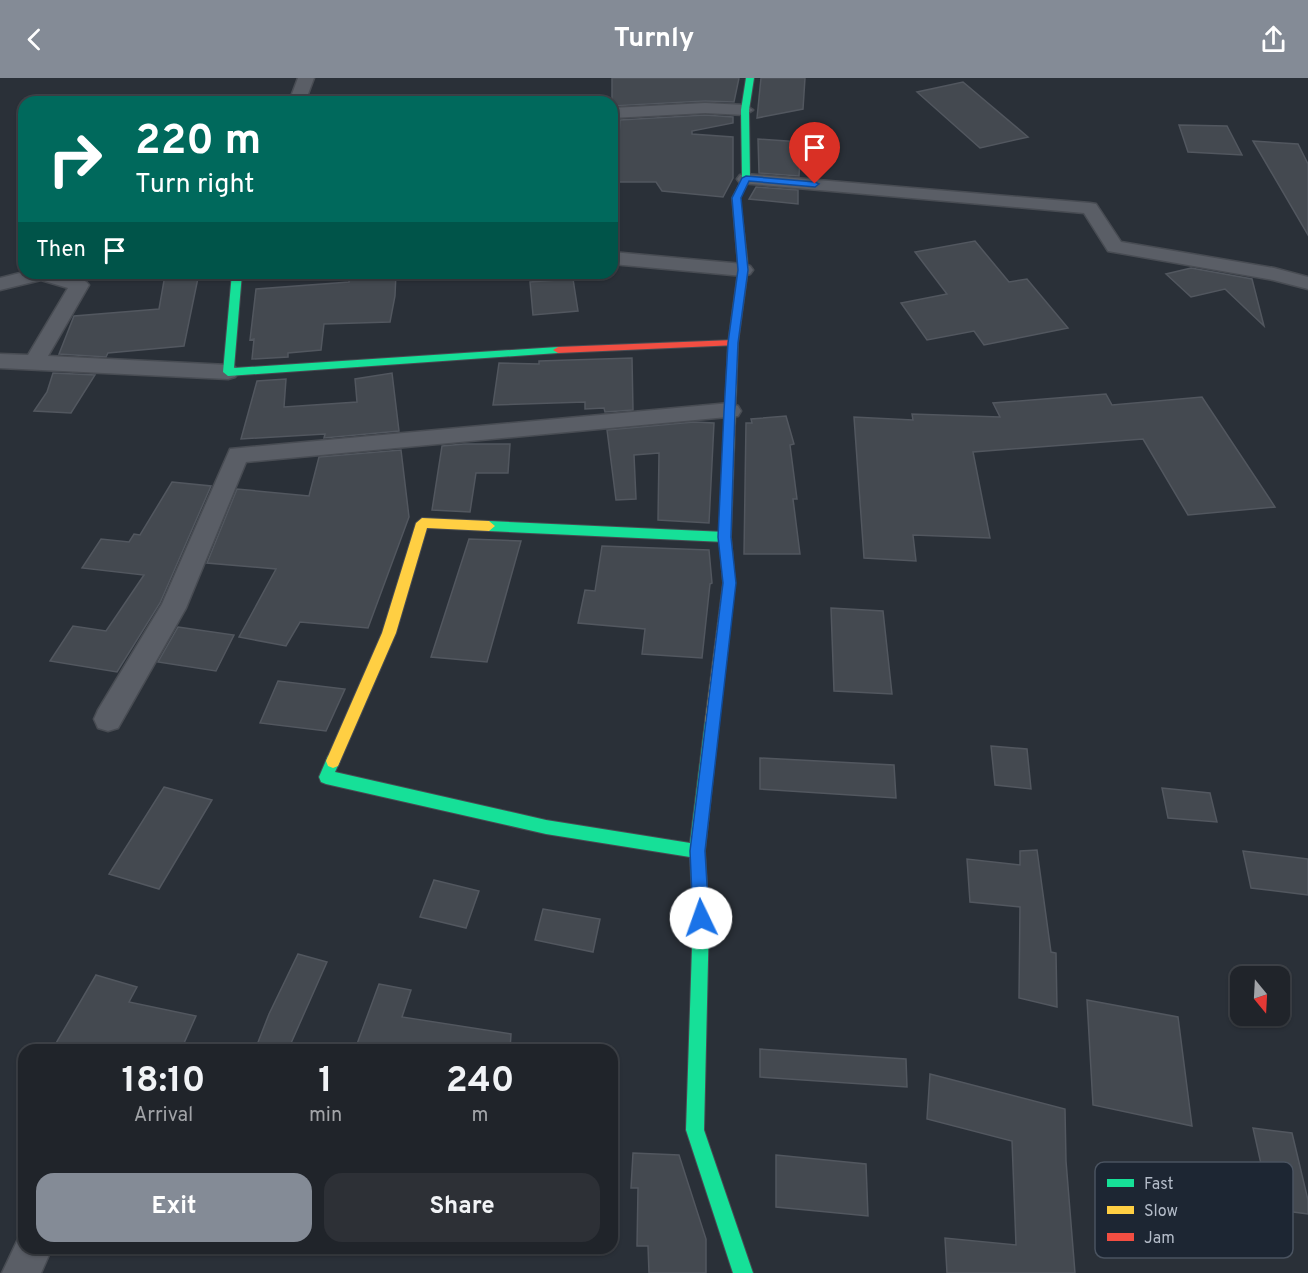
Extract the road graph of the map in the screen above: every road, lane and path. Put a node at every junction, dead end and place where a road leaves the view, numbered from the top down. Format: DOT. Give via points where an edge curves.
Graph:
graph roads {
  1 [pos="306,78"];
  2 [pos="750,78"];
  3 [pos="299,96"];
  4 [pos="745,110"];
  5 [pos="618,113"];
  6 [pos="746,178"];
  7 [pos="618,259"];
  8 [pos="743,270"];
  9 [pos="21,279"];
  10 [pos="59,279"];
  11 [pos="236,279"];
  12 [pos="1308,283"];
  13 [pos="0,284"];
  14 [pos="733,343"];
  15 [pos="0,361"];
  16 [pos="33,363"];
  17 [pos="228,372"];
  18 [pos="730,411"];
  19 [pos="724,537"];
  20 [pos="108,719"];
  21 [pos="698,851"];
  22 [pos="30,1254"];
  23 [pos="21,1273"];
  24 [pos="743,1273"];
  1 -- 3 [label="street"];
  2 -- 4 [label="street"];
  4 -- 5 [label="street"];
  4 -- 6 [label="street"];
  6 -- 8 [label="street" via="736,198"];
  6 -- 12 [label="street" via="1090,208 1115,248"];
  7 -- 8 [label="street"];
  8 -- 14 [label="street"];
  9 -- 13 [label="street"];
  10 -- 16 [label="street" via="79,285"];
  11 -- 17 [label="street"];
  14 -- 17 [label="street" via="506,352"];
  14 -- 18 [label="street"];
  15 -- 16 [label="street"];
  16 -- 17 [label="street"];
  18 -- 19 [label="street"];
  18 -- 20 [label="street" via="238,455 173,608"];
  19 -- 21 [label="street" via="729,583"];
  19 -- 21 [label="street" via="422,523 389,633 326,777 546,827"];
  21 -- 24 [label="street" via="701,918 695,1130"];
  22 -- 23 [label="street"];
}
